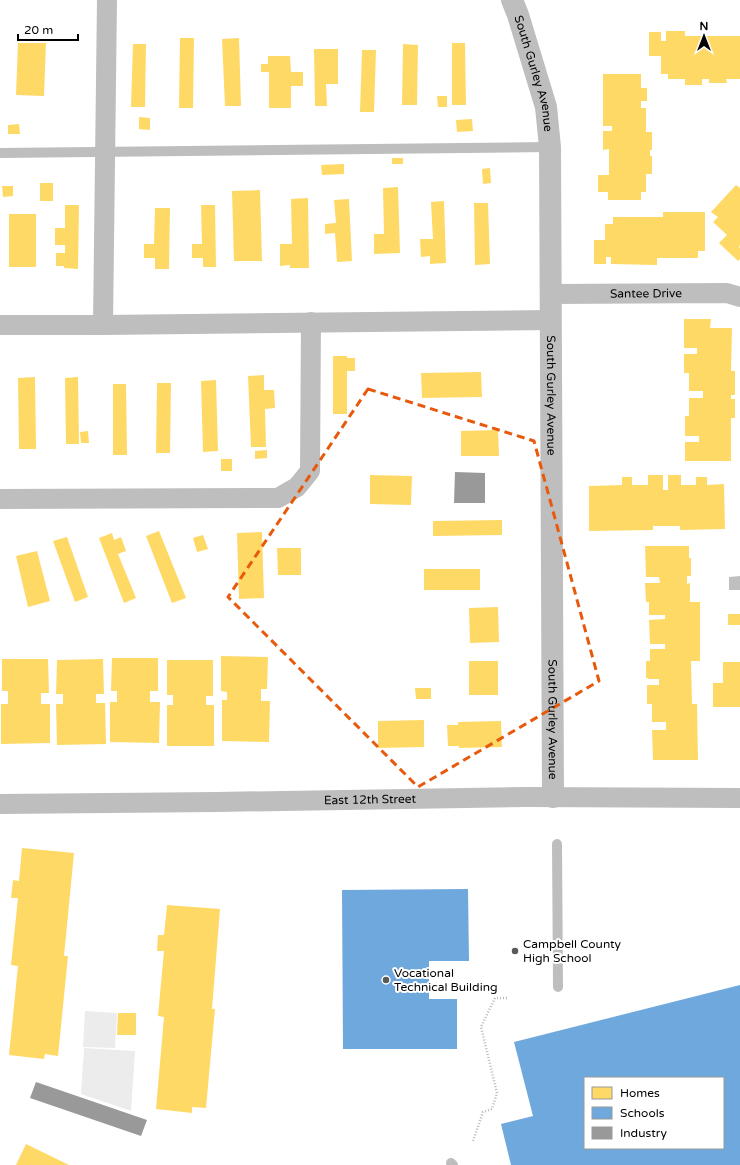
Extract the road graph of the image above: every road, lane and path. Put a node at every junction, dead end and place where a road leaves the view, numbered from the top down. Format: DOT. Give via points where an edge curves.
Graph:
graph roads {
  1 [pos="107,0"];
  2 [pos="512,0"];
  3 [pos="550,147"];
  4 [pos="105,152"];
  5 [pos="0,153"];
  6 [pos="551,294"];
  7 [pos="740,298"];
  8 [pos="551,320"];
  9 [pos="311,322"];
  10 [pos="0,324"];
  11 [pos="103,326"];
  12 [pos="0,499"];
  13 [pos="553,797"];
  14 [pos="740,798"];
  15 [pos="0,804"];
  16 [pos="557,844"];
  17 [pos="558,986"];
  18 [pos="508,998"];
  19 [pos="473,1141"];
  1 -- 4 [label="street"];
  2 -- 3 [label="street, South Gurley Avenue" via="546,107"];
  3 -- 4 [label="lane"];
  3 -- 6 [label="street, South Gurley Avenue"];
  4 -- 5 [label="lane"];
  4 -- 11 [label="street"];
  6 -- 7 [label="street, Santee Drive" via="727,292"];
  6 -- 8 [label="street, South Gurley Avenue"];
  8 -- 9 [label="street"];
  8 -- 13 [label="street, South Gurley Avenue"];
  9 -- 11 [label="street"];
  9 -- 12 [label="street" via="310,471 297,487 284,495 278,498"];
  10 -- 11 [label="street"];
  13 -- 14 [label="street, East 12th Street"];
  13 -- 15 [label="street, East 12th Street"];
  16 -- 17 [label="lane"];
  18 -- 19 [label="path" via="495,998 481,1027 498,1093 492,1109 483,1112"];
}
